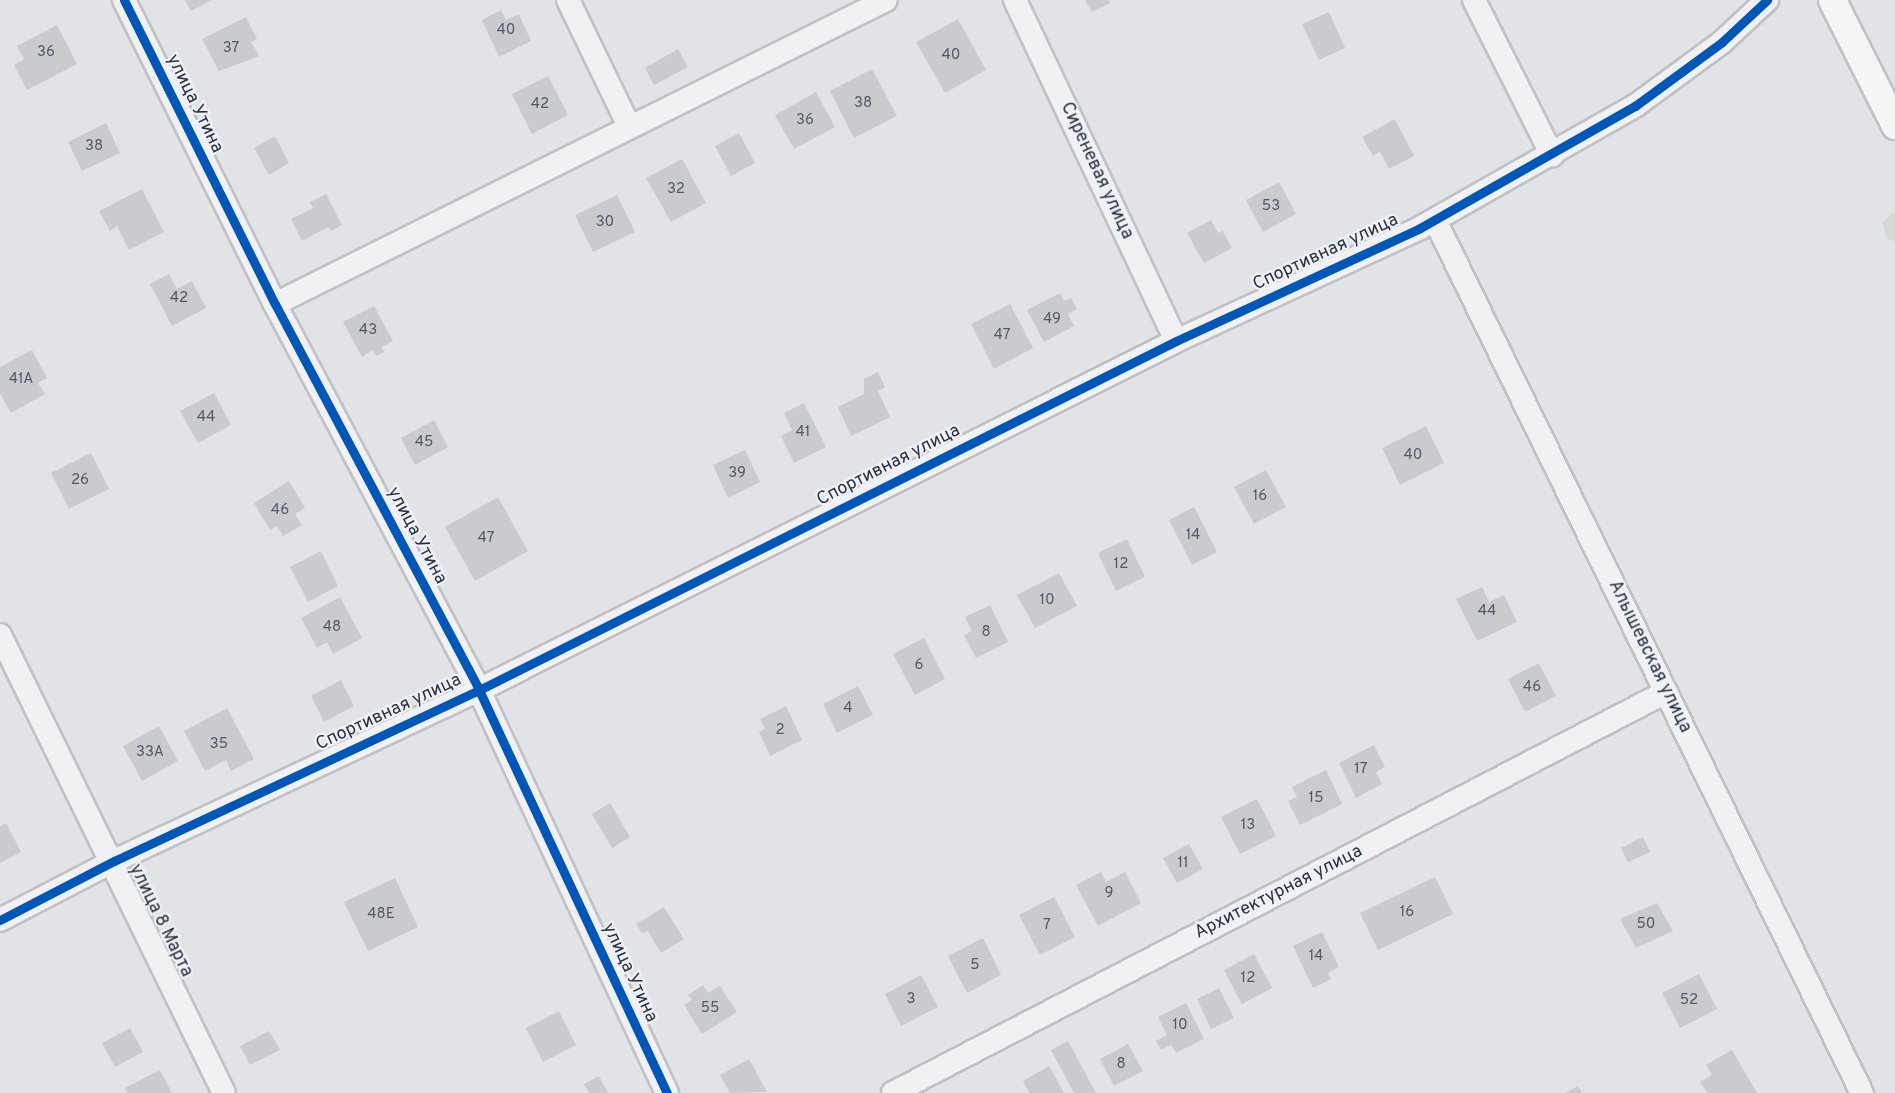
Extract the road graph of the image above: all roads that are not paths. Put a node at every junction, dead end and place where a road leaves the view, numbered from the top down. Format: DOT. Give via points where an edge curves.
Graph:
graph roads {
  1 [pos="124,0"];
  2 [pos="568,0"];
  3 [pos="886,0"];
  4 [pos="1015,0"];
  5 [pos="1474,0"];
  6 [pos="1767,0"];
  7 [pos="1832,0"];
  8 [pos="1895,125"];
  9 [pos="629,126"];
  10 [pos="1552,155"];
  11 [pos="1435,220"];
  12 [pos="275,304"];
  13 [pos="1176,341"];
  14 [pos="0,635"];
  15 [pos="479,690"];
  16 [pos="1666,692"];
  17 [pos="114,861"];
  18 [pos="0,920"];
  19 [pos="224,1093"];
  20 [pos="667,1093"];
  21 [pos="893,1093"];
  22 [pos="1862,1093"];
  1 -- 12 [label="street, улица Утина"];
  2 -- 9 [label="street"];
  3 -- 9 [label="street"];
  4 -- 13 [label="street, Сиреневая улица"];
  5 -- 10 [label="street"];
  6 -- 10 [label="street, Спортивная улица" via="1722,42 1635,106"];
  7 -- 8 [label="main road"];
  9 -- 12 [label="street"];
  10 -- 11 [label="street, Спортивная улица"];
  11 -- 13 [label="street, Спортивная улица"];
  11 -- 16 [label="street, Алышевская улица"];
  12 -- 15 [label="street, улица Утина"];
  13 -- 15 [label="street, Спортивная улица"];
  14 -- 17 [label="street, улица 8 Марта"];
  15 -- 17 [label="street, Спортивная улица"];
  15 -- 20 [label="street, улица Утина"];
  16 -- 21 [label="street, Архитектурная улица"];
  16 -- 22 [label="street, Алышевская улица"];
  17 -- 18 [label="street, Спортивная улица"];
  17 -- 19 [label="street, улица 8 Марта"];
}
